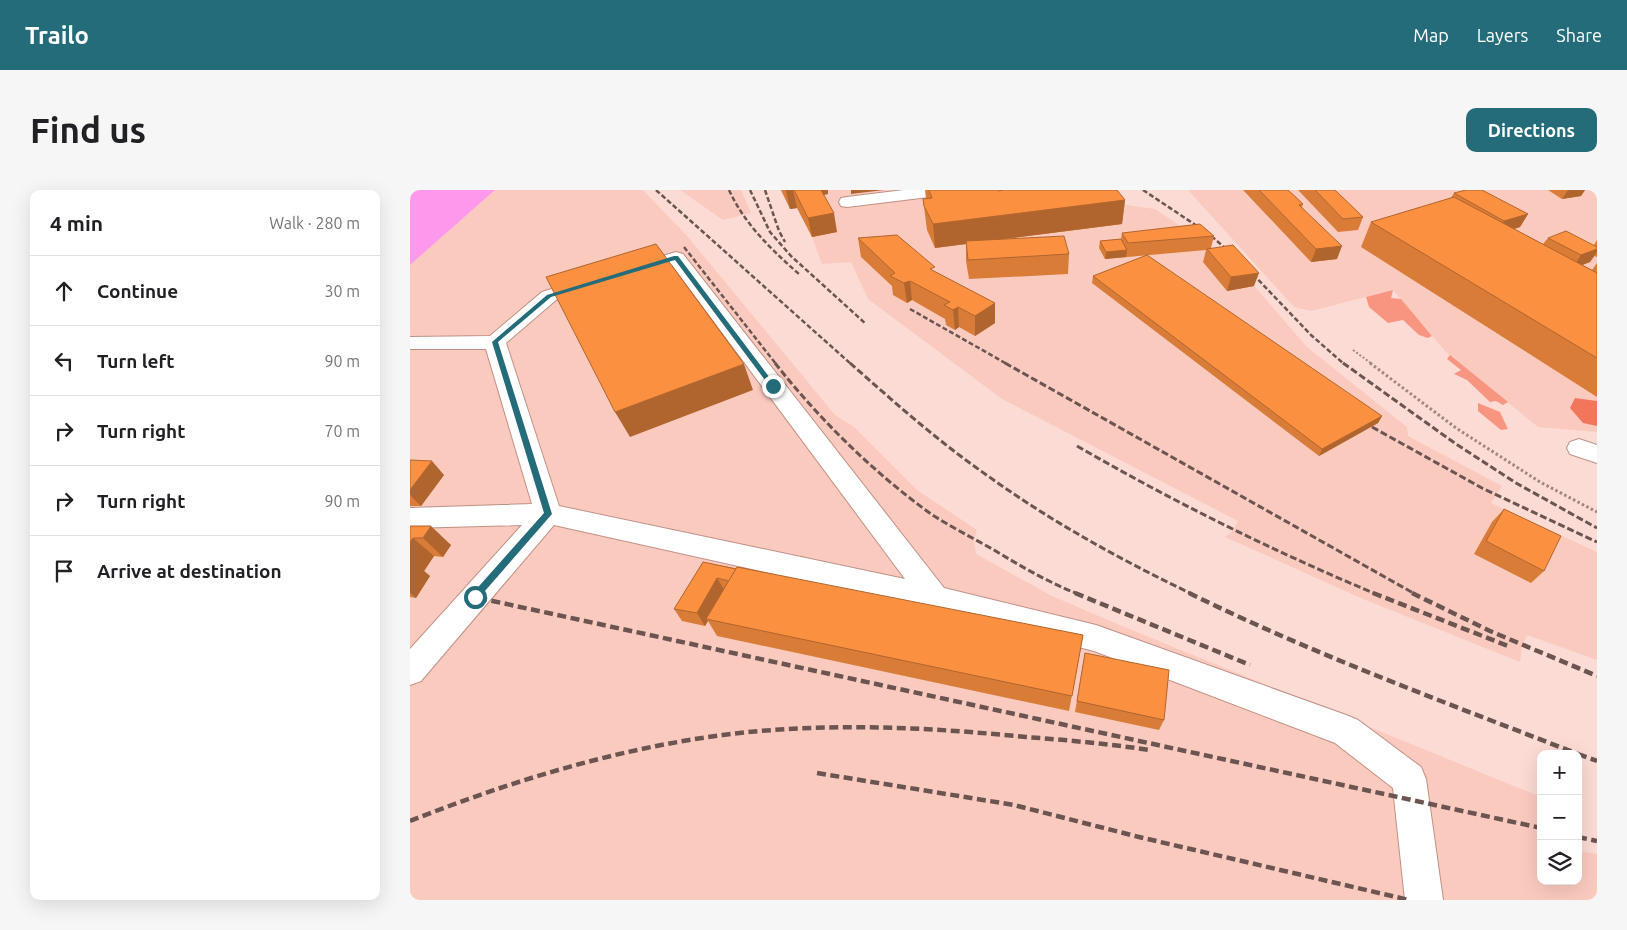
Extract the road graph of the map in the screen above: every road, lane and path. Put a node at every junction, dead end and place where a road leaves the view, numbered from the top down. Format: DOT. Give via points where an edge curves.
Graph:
graph roads {
  1 [pos="945,190"];
  2 [pos="838,200"];
  3 [pos="495,342"];
  4 [pos="410,343"];
  5 [pos="1353,350"];
  6 [pos="1597,512"];
  7 [pos="548,514"];
  8 [pos="410,518"];
  9 [pos="935,598"];
  10 [pos="410,671"];
  11 [pos="1424,900"];
  1 -- 2 [label="lane"];
  3 -- 4 [label="lane"];
  3 -- 7 [label="lane"];
  3 -- 9 [label="lane" via="549,296 676,258"];
  5 -- 6 [label="path" via="1456,428 1540,482"];
  7 -- 8 [label="lane"];
  7 -- 9 [label="lane"];
  7 -- 10 [label="lane"];
  9 -- 11 [label="lane" via="1096,638 1346,731 1409,779"];
}
